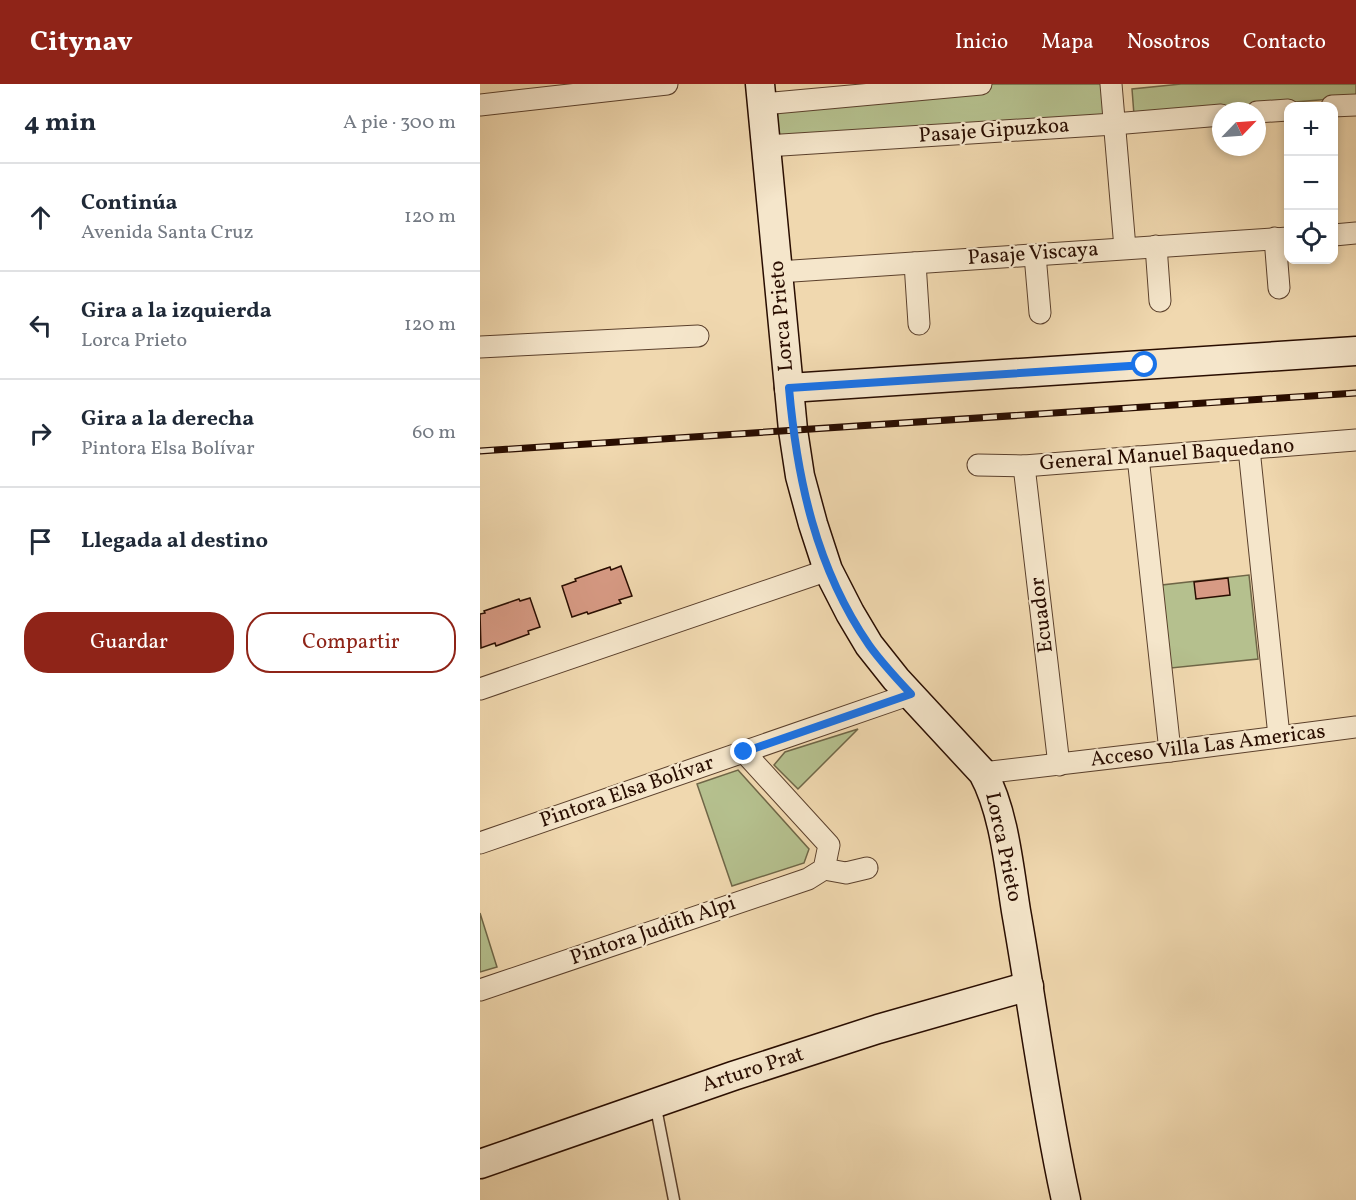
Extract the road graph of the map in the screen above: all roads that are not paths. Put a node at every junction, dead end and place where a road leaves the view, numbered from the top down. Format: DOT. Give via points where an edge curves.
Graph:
graph roads {
  1 [pos="667,84"];
  2 [pos="981,84"];
  3 [pos="1111,84"];
  4 [pos="761,94"];
  5 [pos="480,105"];
  6 [pos="1356,105"];
  7 [pos="1338,106"];
  8 [pos="1284,110"];
  9 [pos="1266,111"];
  10 [pos="1212,116"];
  11 [pos="1114,123"];
  12 [pos="766,146"];
  13 [pos="1356,233"];
  14 [pos="1338,235"];
  15 [pos="1282,238"];
  16 [pos="1156,246"];
  17 [pos="1125,248"];
  18 [pos="1035,255"];
  19 [pos="915,263"];
  20 [pos="778,272"];
  21 [pos="1280,288"];
  22 [pos="1160,301"];
  23 [pos="1040,313"];
  24 [pos="919,324"];
  25 [pos="698,336"];
  26 [pos="480,347"];
  27 [pos="1356,351"];
  28 [pos="789,388"];
  29 [pos="1356,441"];
  30 [pos="1249,449"];
  31 [pos="1138,457"];
  32 [pos="978,465"];
  33 [pos="1024,466"];
  34 [pos="828,570"];
  35 [pos="480,689"];
  36 [pos="911,694"];
  37 [pos="1356,727"];
  38 [pos="1279,736"];
  39 [pos="1170,751"];
  40 [pos="744,752"];
  41 [pos="1059,765"];
  42 [pos="983,773"];
  43 [pos="480,843"];
  44 [pos="867,868"];
  45 [pos="824,869"];
  46 [pos="1029,986"];
  47 [pos="480,990"];
  48 [pos="655,1103"];
  49 [pos="480,1164"];
  50 [pos="674,1200"];
  51 [pos="1066,1200"];
  1 -- 5 [label="street"];
  2 -- 4 [label="street"];
  3 -- 11 [label="street"];
  4 -- 12 [label="main road, Lorca Prieto"];
  6 -- 7 [label="street"];
  8 -- 9 [label="street"];
  10 -- 11 [label="street, Pasaje Gipuzkoa"];
  11 -- 12 [label="street, Pasaje Gipuzkoa"];
  11 -- 17 [label="street"];
  12 -- 20 [label="main road, Lorca Prieto"];
  13 -- 14 [label="street"];
  15 -- 16 [label="street, Pasaje Viscaya"];
  15 -- 21 [label="street"];
  16 -- 17 [label="street, Pasaje Viscaya"];
  16 -- 22 [label="street"];
  17 -- 18 [label="street, Pasaje Viscaya"];
  18 -- 19 [label="street, Pasaje Viscaya"];
  18 -- 23 [label="street"];
  19 -- 20 [label="street, Pasaje Viscaya"];
  19 -- 24 [label="street"];
  20 -- 28 [label="main road, Lorca Prieto"];
  25 -- 26 [label="street"];
  27 -- 28 [label="main road"];
  28 -- 34 [label="main road, Lorca Prieto" via="800,476"];
  29 -- 30 [label="street, General Manuel Baquedano"];
  30 -- 31 [label="street, General Manuel Baquedano"];
  30 -- 38 [label="street"];
  31 -- 33 [label="street, General Manuel Baquedano"];
  31 -- 39 [label="street"];
  32 -- 33 [label="street, General Manuel Baquedano"];
  33 -- 41 [label="street, Ecuador"];
  34 -- 35 [label="street"];
  34 -- 36 [label="main road, Lorca Prieto" via="869,645"];
  36 -- 40 [label="street, Pintora Elsa Bolívar"];
  36 -- 42 [label="main road, Lorca Prieto"];
  37 -- 38 [label="street, Acceso Villa Las Americas"];
  38 -- 39 [label="street, Acceso Villa Las Americas"];
  39 -- 41 [label="street, Acceso Villa Las Americas"];
  40 -- 43 [label="street, Pintora Elsa Bolívar"];
  40 -- 45 [label="street" via="830,845"];
  41 -- 42 [label="street, Acceso Villa Las Americas"];
  42 -- 46 [label="main road, Lorca Prieto" via="992,788 1003,836"];
  44 -- 45 [label="street" via="846,873"];
  45 -- 47 [label="street, Pintora Judith Alpi" via="808,879"];
  46 -- 48 [label="main road, Arturo Prat" via="878,1029"];
  46 -- 51 [label="main road, Lorca Prieto"];
  48 -- 49 [label="main road, Arturo Prat"];
  48 -- 50 [label="lane"];
}
